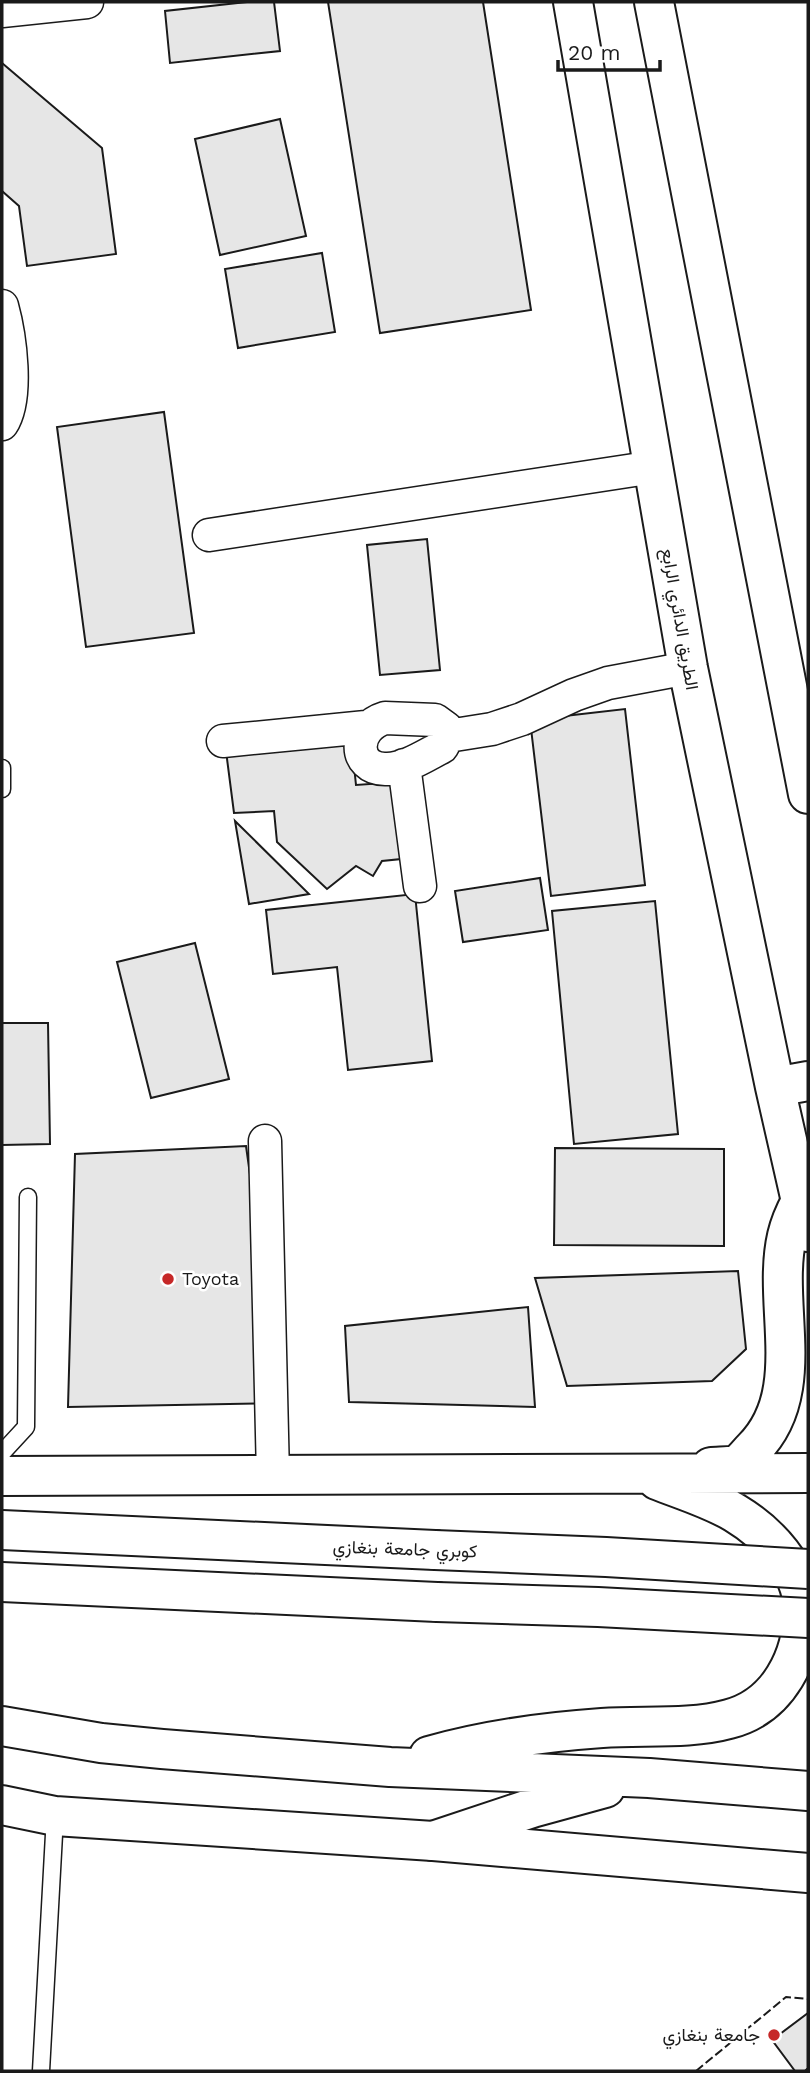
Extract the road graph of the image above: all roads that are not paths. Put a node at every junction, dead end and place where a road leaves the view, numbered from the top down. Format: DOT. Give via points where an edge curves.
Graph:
graph roads {
  1 [pos="87,2"];
  2 [pos="573,2"];
  3 [pos="654,2"];
  4 [pos="2,11"];
  5 [pos="2,306"];
  6 [pos="2,424"];
  7 [pos="654,467"];
  8 [pos="209,535"];
  9 [pos="688,668"];
  10 [pos="366,727"];
  11 [pos="448,736"];
  12 [pos="223,741"];
  13 [pos="404,765"];
  14 [pos="2,768"];
  15 [pos="2,789"];
  16 [pos="808,794"];
  17 [pos="420,886"];
  18 [pos="792,1084"];
  19 [pos="265,1141"];
  20 [pos="28,1198"];
  21 [pos="805,1217"];
  22 [pos="2,1453"];
  23 [pos="808,1473"];
  24 [pos="643,1474"];
  25 [pos="2,1476"];
  26 [pos="273,1476"];
  27 [pos="2,1530"];
  28 [pos="808,1569"];
  29 [pos="2,1582"];
  30 [pos="808,1618"];
  31 [pos="2,1726"];
  32 [pos="390,1768"];
  33 [pos="649,1778"];
  34 [pos="808,1791"];
  35 [pos="2,1805"];
  36 [pos="55,1816"];
  37 [pos="433,1840"];
  38 [pos="808,1873"];
  39 [pos="41,2071"];
  1 -- 4 [label="street"];
  2 -- 7 [label="main road, الطريق الدائري الرابع"];
  3 -- 16 [label="main road"];
  5 -- 6 [label="street" via="11,358 8,415"];
  7 -- 8 [label="street"];
  7 -- 9 [label="main road, الطريق الدائري الرابع"];
  9 -- 11 [label="street" via="608,683 492,729"];
  9 -- 18 [label="main road, الطريق الدائري الرابع"];
  10 -- 11 [label="street" via="385,718 435,720"];
  10 -- 12 [label="street"];
  10 -- 13 [label="street" via="360,747 370,764 388,770"];
  11 -- 13 [label="street" via="442,747"];
  13 -- 17 [label="street"];
  14 -- 15 [label="lane"];
  18 -- 21 [label="main road, الطريق الدائري الرابع"];
  19 -- 26 [label="street"];
  20 -- 22 [label="lane" via="26,1427"];
  21 -- 24 [label="main road" via="792,1218 785,1249 786,1357 781,1404 766,1437 738,1464"];
  23 -- 24 [label="main road"];
  24 -- 26 [label="main road"];
  24 -- 32 [label="main road" via="734,1512 777,1548 794,1573 802,1601 803,1631 795,1660 780,1685 758,1705 731,1719 551,1732 466,1747"];
  25 -- 26 [label="main road"];
  27 -- 28 [label="main road, كوبري جامعة بنغازي, bridge"];
  29 -- 30 [label="main road, bridge"];
  31 -- 32 [label="main road" via="101,1743"];
  32 -- 33 [label="main road"];
  33 -- 34 [label="main road"];
  33 -- 37 [label="main road"];
  35 -- 36 [label="main road"];
  36 -- 37 [label="main road"];
  36 -- 39 [label="lane"];
  37 -- 38 [label="main road"];
}
